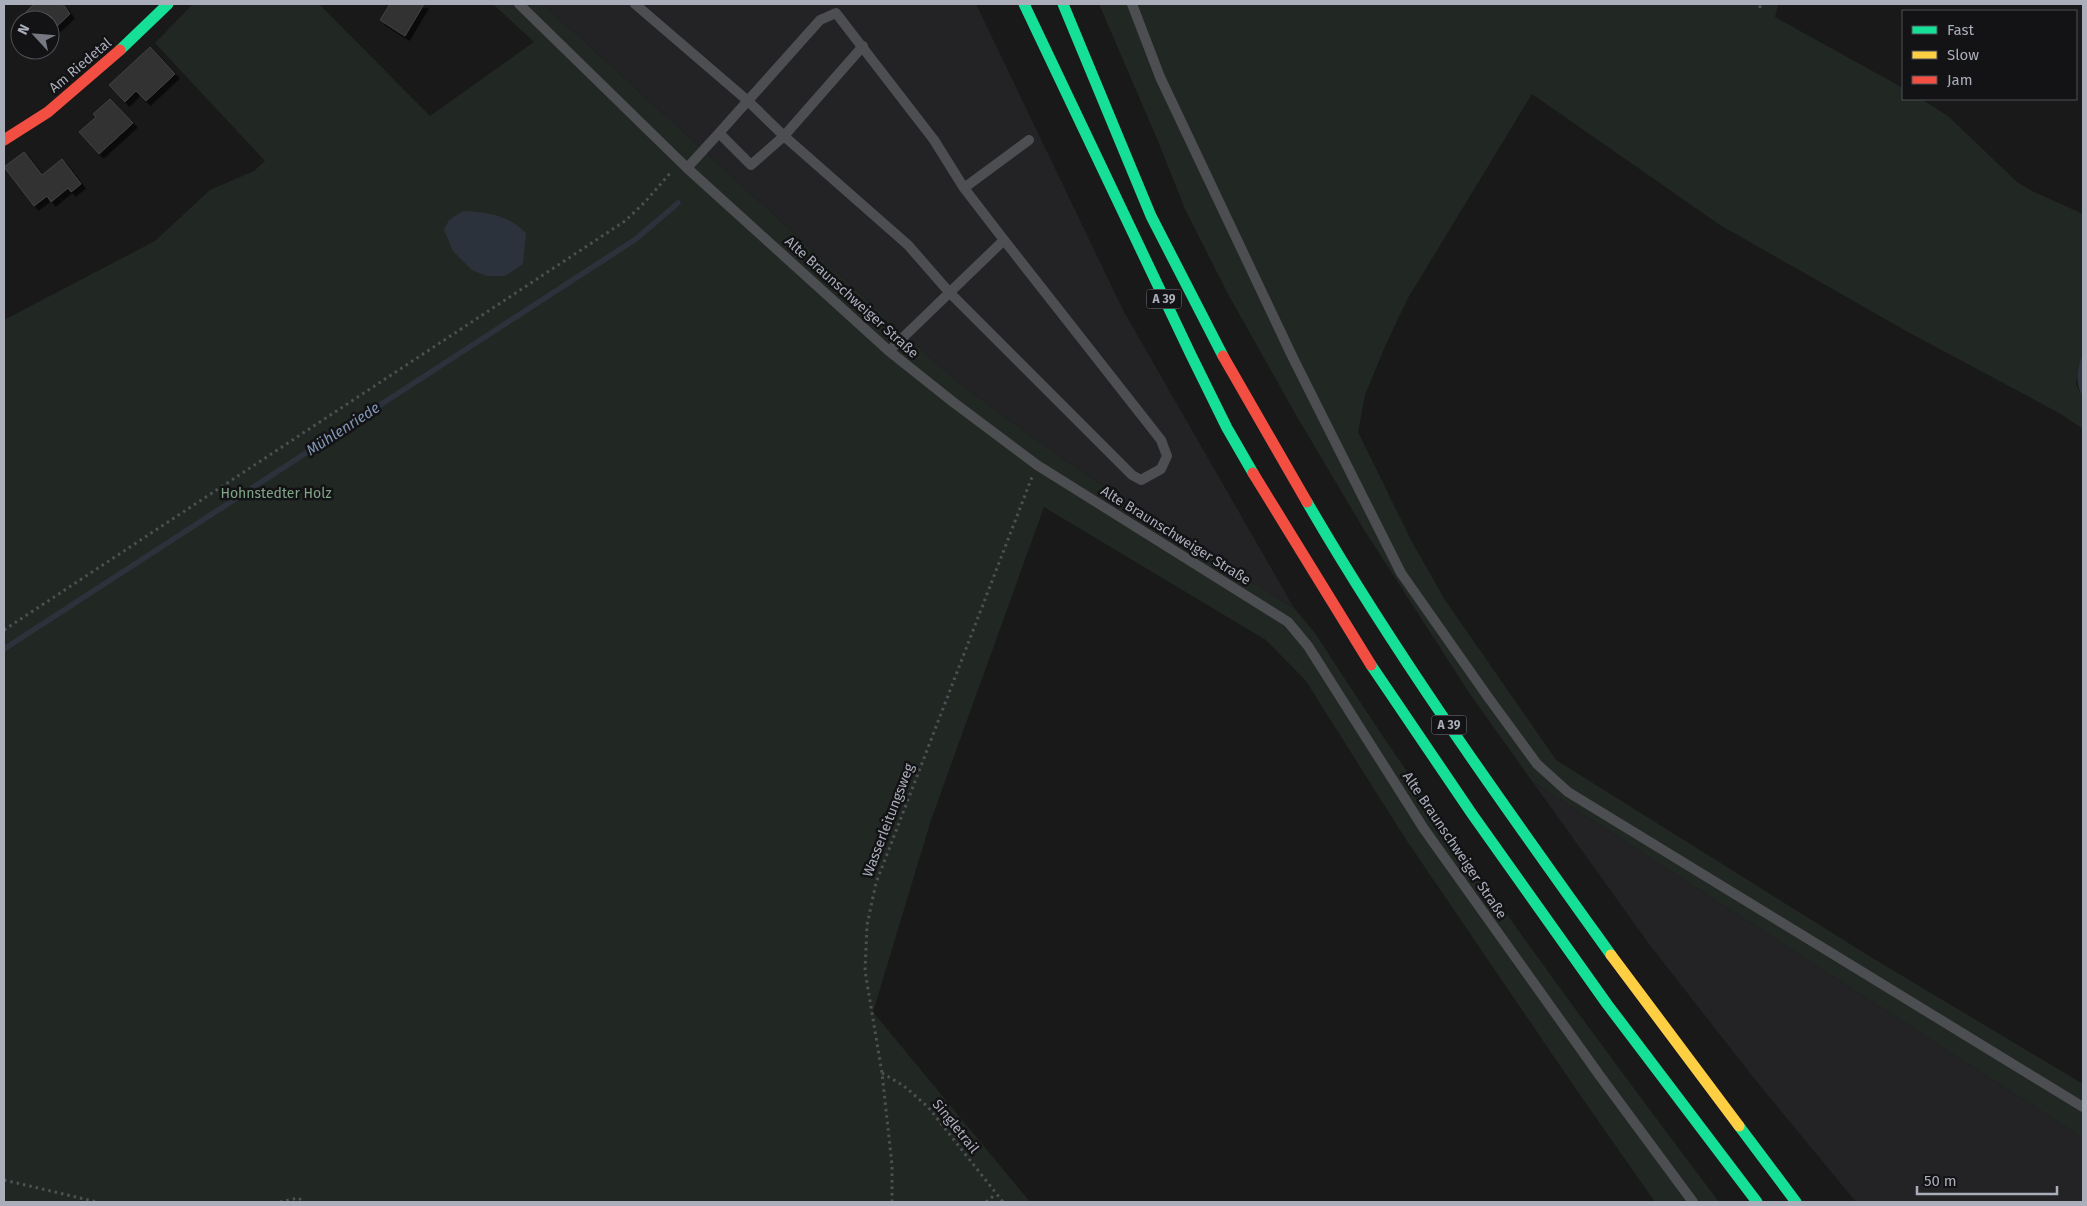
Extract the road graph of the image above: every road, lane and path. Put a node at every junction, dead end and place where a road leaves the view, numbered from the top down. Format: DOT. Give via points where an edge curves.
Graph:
graph roads {
  1 [pos="168,4"];
  2 [pos="519,4"];
  3 [pos="635,4"];
  4 [pos="1024,4"];
  5 [pos="1062,4"];
  6 [pos="1132,4"];
  7 [pos="863,46"];
  8 [pos="748,101"];
  9 [pos="719,133"];
  10 [pos="784,136"];
  11 [pos="4,140"];
  12 [pos="1029,140"];
  13 [pos="683,164"];
  14 [pos="964,188"];
  15 [pos="1004,240"];
  16 [pos="949,292"];
  17 [pos="889,351"];
  18 [pos="1037,465"];
  19 [pos="4,630"];
  20 [pos="882,1073"];
  21 [pos="2083,1107"];
  22 [pos="4,1180"];
  23 [pos="996,1194"];
  24 [pos="97,1202"];
  25 [pos="280,1202"];
  26 [pos="305,1202"];
  27 [pos="892,1202"];
  28 [pos="986,1202"];
  29 [pos="1003,1202"];
  30 [pos="1693,1202"];
  31 [pos="1757,1202"];
  32 [pos="1796,1202"];
  1 -- 11 [label="main road, Am Riedetal" via="112,59 48,112"];
  2 -- 13 [label="lane, Alte Braunschweiger Straße"];
  3 -- 8 [label="lane"];
  4 -- 31 [label="main road, A 39" via="1191,356 1227,428 1276,512 1384,686 1472,814 1607,1004"];
  5 -- 32 [label="main road, A 39" via="1152,216 1218,348 1328,538 1410,668 1502,803 1632,985"];
  6 -- 21 [label="lane" via="1168,95 1293,358 1401,573 1537,764 1568,792"];
  7 -- 8 [label="lane" via="836,13 820,20"];
  7 -- 10 [label="lane"];
  7 -- 14 [label="lane" via="934,140"];
  8 -- 9 [label="lane"];
  8 -- 10 [label="lane"];
  9 -- 10 [label="lane" via="751,165"];
  9 -- 13 [label="lane"];
  10 -- 16 [label="lane" via="908,245"];
  12 -- 14 [label="lane"];
  13 -- 17 [label="lane, Alte Braunschweiger Straße"];
  13 -- 19 [label="path" via="624,221"];
  14 -- 15 [label="lane"];
  15 -- 16 [label="lane"];
  15 -- 16 [label="lane" via="1161,440 1168,456 1161,469 1141,480 1132,475"];
  16 -- 17 [label="lane"];
  17 -- 18 [label="lane, Alte Braunschweiger Straße"];
  18 -- 20 [label="path, Wasserleitungsweg" via="876,883 867,925 864,972"];
  18 -- 30 [label="lane, Alte Braunschweiger Straße" via="1288,622 1298,632 1424,829"];
  20 -- 23 [label="path, Singletrail" via="904,1086 928,1107"];
  20 -- 27 [label="path, Wasserleitungsweg" via="892,1165"];
  22 -- 24 [label="path"];
  23 -- 28 [label="path"];
  23 -- 29 [label="path, Singletrail"];
  25 -- 26 [label="path" via="298,1198"];
}
